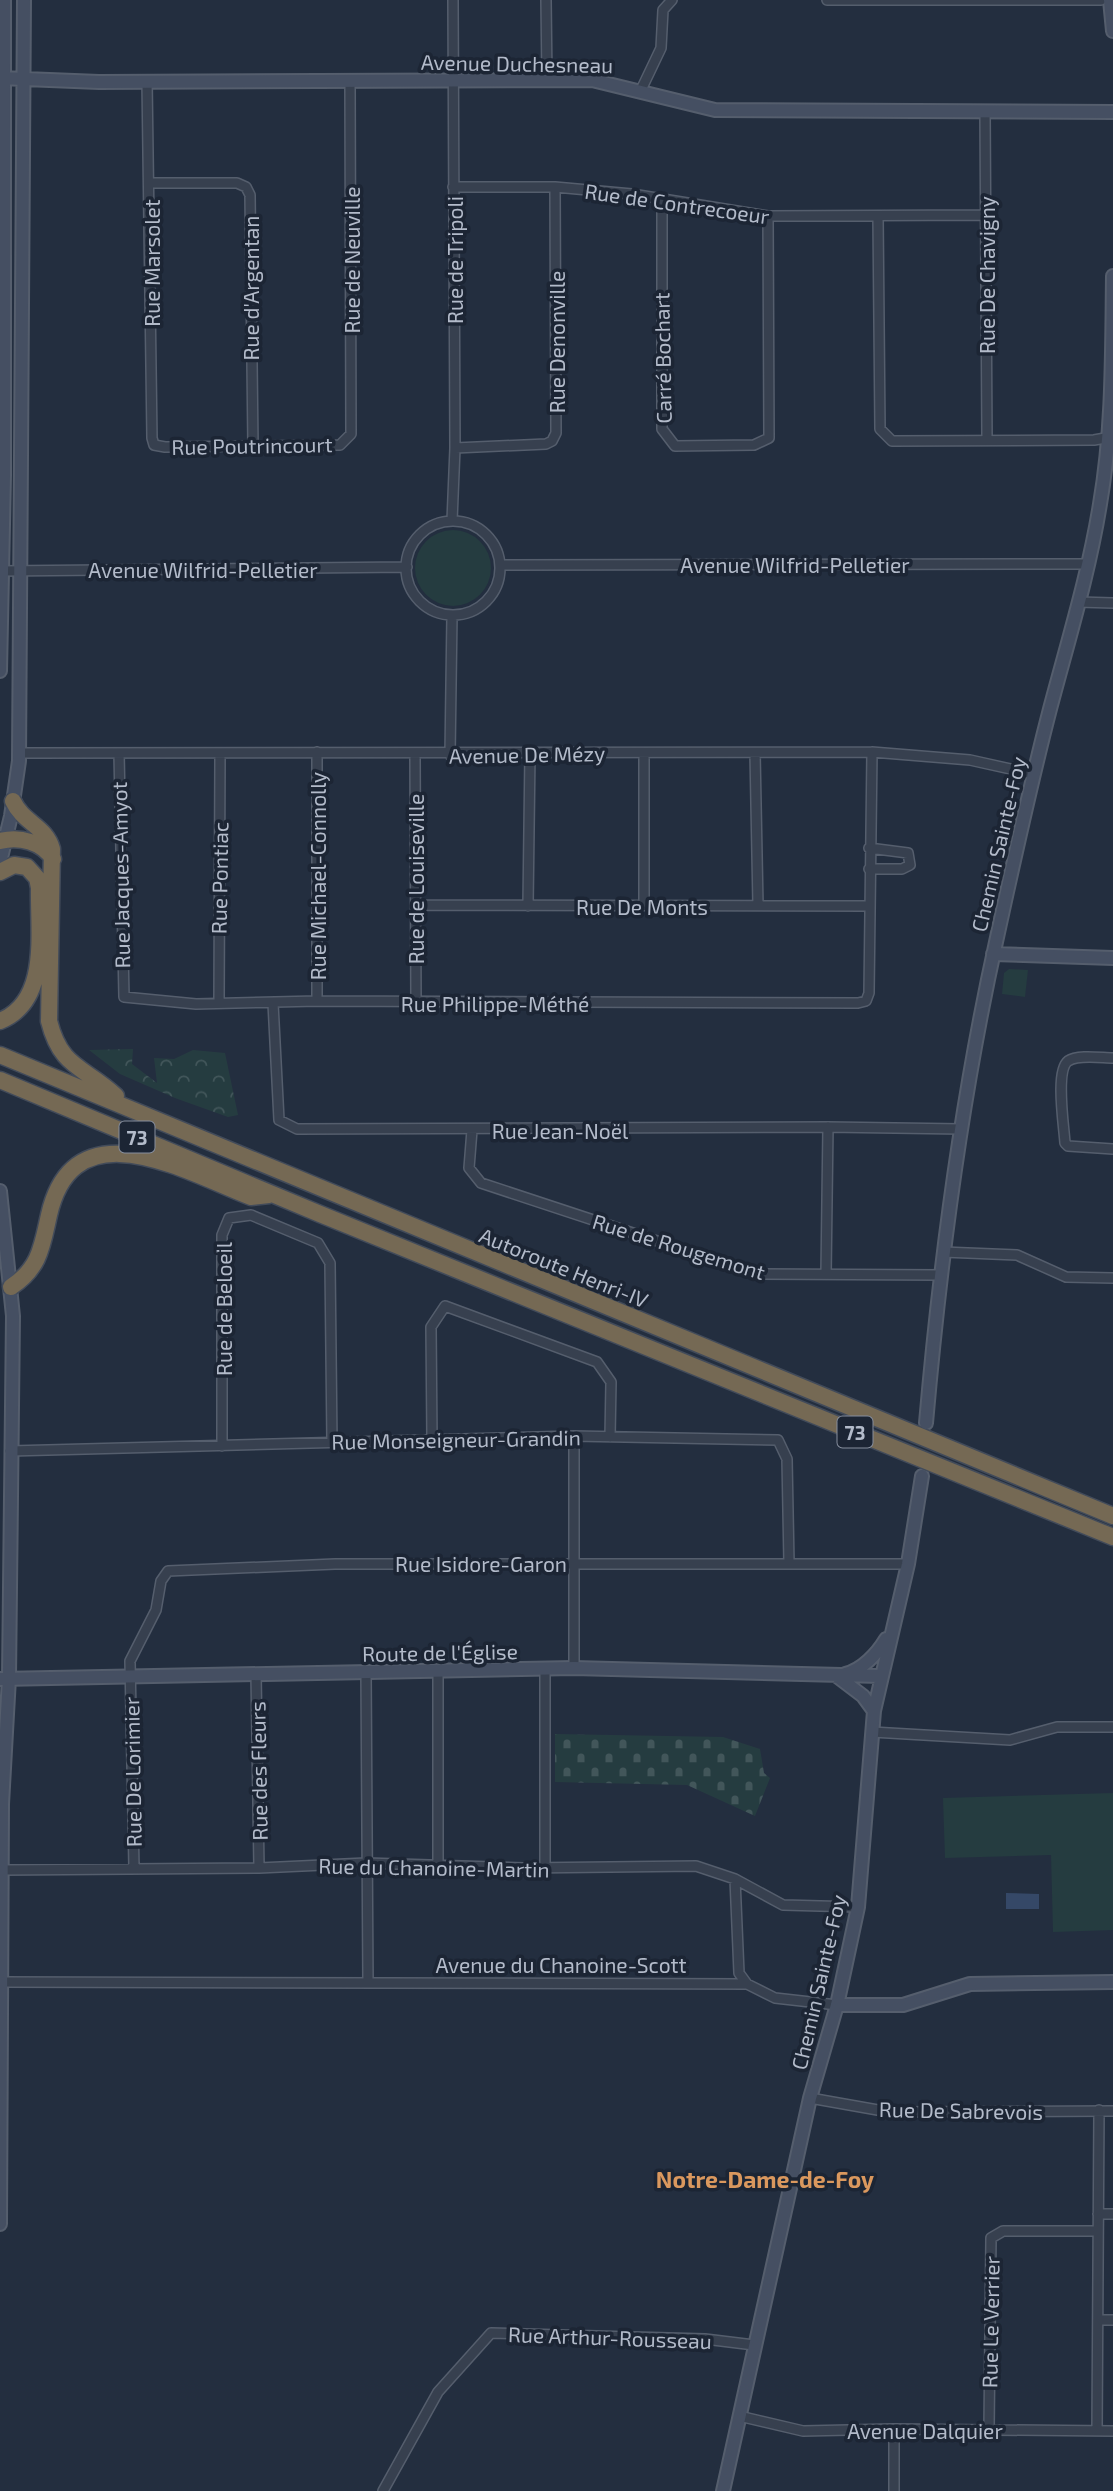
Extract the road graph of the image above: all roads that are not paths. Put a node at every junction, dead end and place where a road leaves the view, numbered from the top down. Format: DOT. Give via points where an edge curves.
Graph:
graph roads {
  1 [pos="4,0"];
  2 [pos="24,0"];
  3 [pos="453,0"];
  4 [pos="546,0"];
  5 [pos="672,0"];
  6 [pos="827,0"];
  7 [pos="1101,0"];
  8 [pos="1110,0"];
  9 [pos="1113,32"];
  10 [pos="2,78"];
  11 [pos="547,79"];
  12 [pos="350,80"];
  13 [pos="453,80"];
  14 [pos="24,81"];
  15 [pos="147,81"];
  16 [pos="641,90"];
  17 [pos="985,112"];
  18 [pos="1113,113"];
  19 [pos="150,183"];
  20 [pos="453,187"];
  21 [pos="555,187"];
  22 [pos="662,199"];
  23 [pos="985,215"];
  24 [pos="768,216"];
  25 [pos="878,216"];
  26 [pos="1113,276"];
  27 [pos="1110,437"];
  28 [pos="987,439"];
  29 [pos="348,440"];
  30 [pos="154,444"];
  31 [pos="253,445"];
  32 [pos="455,448"];
  33 [pos="2,475"];
  34 [pos="23,476"];
  35 [pos="452,521"];
  36 [pos="1088,564"];
  37 [pos="501,565"];
  38 [pos="407,567"];
  39 [pos="21,570"];
  40 [pos="1,571"];
  41 [pos="1078,602"];
  42 [pos="1113,603"];
  43 [pos="452,615"];
  44 [pos="0,671"];
  45 [pos="317,752"];
  46 [pos="872,752"];
  47 [pos="119,753"];
  48 [pos="530,753"];
  49 [pos="643,753"];
  50 [pos="755,753"];
  51 [pos="18,754"];
  52 [pos="220,754"];
  53 [pos="415,755"];
  54 [pos="450,755"];
  55 [pos="1033,774"];
  56 [pos="13,801"];
  57 [pos="3,840"];
  58 [pos="869,848"];
  59 [pos="53,859"];
  60 [pos="0,862"];
  61 [pos="869,869"];
  62 [pos="0,872"];
  63 [pos="644,904"];
  64 [pos="416,905"];
  65 [pos="758,905"];
  66 [pos="528,906"];
  67 [pos="868,906"];
  68 [pos="993,954"];
  69 [pos="1113,958"];
  70 [pos="124,997"];
  71 [pos="317,1000"];
  72 [pos="219,1003"];
  73 [pos="273,1003"];
  74 [pos="416,1003"];
  75 [pos="0,1021"];
  76 [pos="0,1055"];
  77 [pos="1113,1058"];
  78 [pos="0,1080"];
  79 [pos="127,1107"];
  80 [pos="828,1127"];
  81 [pos="961,1129"];
  82 [pos="472,1130"];
  83 [pos="1113,1149"];
  84 [pos="0,1195"];
  85 [pos="275,1195"];
  86 [pos="943,1252"];
  87 [pos="826,1274"];
  88 [pos="940,1275"];
  89 [pos="1113,1278"];
  90 [pos="11,1287"];
  91 [pos="926,1423"];
  92 [pos="574,1436"];
  93 [pos="610,1437"];
  94 [pos="432,1439"];
  95 [pos="332,1442"];
  96 [pos="222,1446"];
  97 [pos="5,1451"];
  98 [pos="922,1476"];
  99 [pos="1113,1516"];
  100 [pos="1113,1537"];
  101 [pos="573,1562"];
  102 [pos="789,1563"];
  103 [pos="908,1564"];
  104 [pos="891,1632"];
  105 [pos="574,1668"];
  106 [pos="545,1669"];
  107 [pos="438,1671"];
  108 [pos="366,1672"];
  109 [pos="256,1674"];
  110 [pos="131,1676"];
  111 [pos="834,1676"];
  112 [pos="881,1676"];
  113 [pos="5,1679"];
  114 [pos="874,1711"];
  115 [pos="1113,1727"];
  116 [pos="872,1732"];
  117 [pos="0,1787"];
  118 [pos="2,1802"];
  119 [pos="366,1863"];
  120 [pos="438,1864"];
  121 [pos="134,1868"];
  122 [pos="260,1868"];
  123 [pos="545,1868"];
  124 [pos="2,1870"];
  125 [pos="735,1879"];
  126 [pos="858,1907"];
  127 [pos="1,1908"];
  128 [pos="2,1982"];
  129 [pos="1113,1982"];
  130 [pos="368,1983"];
  131 [pos="747,1984"];
  132 [pos="837,2005"];
  133 [pos="1,2058"];
  134 [pos="810,2098"];
  135 [pos="1099,2110"];
  136 [pos="1113,2111"];
  137 [pos="0,2179"];
  138 [pos="1098,2214"];
  139 [pos="1113,2214"];
  140 [pos="0,2224"];
  141 [pos="1098,2231"];
  142 [pos="1099,2320"];
  143 [pos="1113,2320"];
  144 [pos="754,2345"];
  145 [pos="739,2416"];
  146 [pos="894,2428"];
  147 [pos="989,2429"];
  148 [pos="1097,2431"];
  149 [pos="1113,2431"];
  150 [pos="383,2491"];
  151 [pos="723,2491"];
  152 [pos="894,2491"];
  1 -- 10 [label="main road"];
  2 -- 14 [label="main road"];
  3 -- 13 [label="street, Rue de Tripoli"];
  4 -- 11 [label="street"];
  5 -- 16 [label="street" via="663,10 661,48"];
  6 -- 7 [label="street"];
  8 -- 9 [label="main road"];
  10 -- 14 [label="main road, Avenue Duchesneau"];
  10 -- 33 [label="main road"];
  11 -- 13 [label="main road, Avenue Duchesneau"];
  11 -- 16 [label="main road, Avenue Duchesneau" via="608,81"];
  12 -- 13 [label="main road, Avenue Duchesneau"];
  12 -- 15 [label="main road, Avenue Duchesneau"];
  12 -- 29 [label="street, Rue de Neuville" via="352,424"];
  13 -- 20 [label="street, Rue de Tripoli"];
  14 -- 15 [label="main road, Avenue Duchesneau"];
  14 -- 34 [label="main road"];
  15 -- 19 [label="street, Rue Marsolet"];
  16 -- 17 [label="main road, Avenue Duchesneau" via="715,110"];
  17 -- 18 [label="main road, Avenue Duchesneau"];
  17 -- 23 [label="street, Rue De Chavigny"];
  19 -- 30 [label="street, Rue Marsolet"];
  19 -- 31 [label="street, Rue d'Argentan" via="237,183 250,195"];
  20 -- 21 [label="street, Rue de Contrecoeur"];
  20 -- 32 [label="street, Rue de Tripoli"];
  21 -- 22 [label="street, Rue de Contrecoeur"];
  21 -- 32 [label="street, Rue Denonville" via="556,433 545,444"];
  22 -- 24 [label="street, Rue de Contrecoeur"];
  22 -- 24 [label="street, Carré Bochart" via="662,429 675,446 754,445 769,438"];
  23 -- 25 [label="street, Rue de Contrecoeur"];
  23 -- 28 [label="street, Rue De Chavigny"];
  24 -- 25 [label="street, Rue de Contrecoeur"];
  25 -- 28 [label="street" via="880,429 892,441"];
  26 -- 27 [label="main road, Chemin Sainte-Foy"];
  27 -- 28 [label="street"];
  27 -- 36 [label="main road, Chemin Sainte-Foy"];
  29 -- 31 [label="street, Rue Poutrincourt" via="340,445"];
  30 -- 31 [label="street, Rue Poutrincourt"];
  32 -- 35 [label="street, Rue de Tripoli"];
  33 -- 34 [label="street"];
  33 -- 40 [label="main road"];
  34 -- 39 [label="main road"];
  35 -- 37 [label="street" via="480,529 491,540"];
  35 -- 38 [label="street" via="438,523 420,536 408,554"];
  36 -- 37 [label="street, Avenue Wilfrid-Pelletier"];
  36 -- 41 [label="main road, Chemin Sainte-Foy"];
  37 -- 43 [label="street" via="494,589 480,606"];
  38 -- 39 [label="street, Avenue Wilfrid-Pelletier"];
  38 -- 43 [label="street" via="408,583 425,606"];
  39 -- 40 [label="street, Avenue Wilfrid-Pelletier"];
  39 -- 51 [label="main road"];
  40 -- 44 [label="main road"];
  41 -- 42 [label="street"];
  41 -- 55 [label="main road, Chemin Sainte-Foy"];
  43 -- 54 [label="street"];
  45 -- 52 [label="street, Avenue De Mézy"];
  45 -- 53 [label="street, Avenue De Mézy"];
  45 -- 71 [label="street, Rue Michael-Connolly"];
  46 -- 50 [label="street, Avenue De Mézy"];
  46 -- 55 [label="street, Avenue De Mézy" via="970,760"];
  46 -- 58 [label="street"];
  47 -- 51 [label="street, Avenue De Mézy"];
  47 -- 52 [label="street, Avenue De Mézy"];
  47 -- 70 [label="street, Rue Jacques-Amyot"];
  48 -- 49 [label="street, Avenue De Mézy"];
  48 -- 54 [label="street, Avenue De Mézy"];
  48 -- 66 [label="street"];
  49 -- 50 [label="street, Avenue De Mézy"];
  49 -- 63 [label="street"];
  50 -- 65 [label="street"];
  51 -- 56 [label="main road"];
  52 -- 72 [label="street, Rue Pontiac"];
  53 -- 54 [label="street, Avenue De Mézy"];
  53 -- 64 [label="street, Rue de Louiseville"];
  55 -- 68 [label="main road, Chemin Sainte-Foy"];
  56 -- 57 [label="main road"];
  56 -- 59 [label="highway" via="23,818 45,832"];
  57 -- 59 [label="highway" via="34,842"];
  57 -- 60 [label="main road"];
  58 -- 61 [label="street"];
  58 -- 61 [label="street" via="908,853 910,864 902,869"];
  59 -- 79 [label="highway" via="52,1033 73,1067"];
  61 -- 67 [label="street"];
  62 -- 75 [label="highway" via="13,865 27,867 39,888 33,989 23,1007"];
  63 -- 65 [label="street, Rue De Monts"];
  63 -- 66 [label="street, Rue De Monts"];
  64 -- 66 [label="street, Rue De Monts"];
  64 -- 74 [label="street, Rue de Louiseville"];
  65 -- 67 [label="street, Rue De Monts"];
  67 -- 74 [label="street, Rue Philippe-Méthé" via="866,1001"];
  68 -- 69 [label="main road"];
  68 -- 81 [label="main road, Chemin Sainte-Foy"];
  70 -- 72 [label="street, Rue Philippe-Méthé"];
  71 -- 73 [label="street, Rue Philippe-Méthé"];
  71 -- 74 [label="street, Rue Philippe-Méthé"];
  72 -- 73 [label="street, Rue Philippe-Méthé"];
  73 -- 82 [label="street, Rue Jean-Noël" via="279,1120 297,1129"];
  76 -- 79 [label="highway, Autoroute Henri-IV / 73"];
  77 -- 83 [label="street" via="1069,1061 1061,1072 1065,1143"];
  78 -- 85 [label="highway, Autoroute Henri-IV / 73"];
  79 -- 99 [label="highway, Autoroute Henri-IV / 73"];
  80 -- 81 [label="street, Rue Jean-Noël"];
  80 -- 82 [label="street, Rue Jean-Noël"];
  80 -- 87 [label="street"];
  81 -- 86 [label="main road, Chemin Sainte-Foy"];
  82 -- 87 [label="street, Rue de Rougemont" via="469,1168 481,1183 757,1274"];
  84 -- 90 [label="main road"];
  85 -- 90 [label="highway" via="251,1197 136,1154 115,1152 90,1158 61,1185 50,1210 42,1252 31,1271"];
  85 -- 100 [label="highway, Autoroute Henri-IV / 73"];
  86 -- 88 [label="main road, Chemin Sainte-Foy"];
  86 -- 89 [label="street" via="1017,1255 1066,1277"];
  87 -- 88 [label="street, Rue de Rougemont"];
  88 -- 91 [label="main road, Chemin Sainte-Foy"];
  90 -- 97 [label="main road"];
  92 -- 93 [label="street, Rue Monseigneur-Grandin"];
  92 -- 94 [label="street, Rue Monseigneur-Grandin"];
  92 -- 101 [label="street"];
  93 -- 94 [label="street" via="611,1382 597,1362 445,1306 431,1327"];
  93 -- 102 [label="street, Rue Monseigneur-Grandin" via="778,1440 788,1460"];
  94 -- 95 [label="street, Rue Monseigneur-Grandin"];
  95 -- 96 [label="street, Rue Monseigneur-Grandin"];
  95 -- 96 [label="street, Rue de Beloeil" via="330,1264 318,1242 251,1216 229,1218 222,1235"];
  96 -- 97 [label="street, Rue Monseigneur-Grandin"];
  97 -- 113 [label="main road"];
  98 -- 103 [label="main road, Chemin Sainte-Foy"];
  101 -- 102 [label="street, Rue Isidore-Garon"];
  101 -- 105 [label="street"];
  101 -- 110 [label="street, Rue Isidore-Garon" via="169,1571 161,1581 156,1610 135,1649"];
  102 -- 103 [label="street, Rue Isidore-Garon"];
  103 -- 104 [label="main road, Chemin Sainte-Foy"];
  104 -- 111 [label="main road" via="878,1652 853,1672"];
  104 -- 112 [label="main road, Chemin Sainte-Foy"];
  105 -- 106 [label="main road, Route de l'Église"];
  105 -- 111 [label="main road, Route de l'Église"];
  106 -- 107 [label="main road, Route de l'Église"];
  106 -- 123 [label="street"];
  107 -- 108 [label="main road, Route de l'Église"];
  107 -- 120 [label="street"];
  108 -- 109 [label="main road, Route de l'Église"];
  108 -- 119 [label="street"];
  109 -- 110 [label="main road, Route de l'Église"];
  109 -- 122 [label="street, Rue des Fleurs"];
  110 -- 113 [label="main road, Route de l'Église"];
  110 -- 121 [label="street, Rue De Lorimier"];
  111 -- 112 [label="main road, Route de l'Église"];
  111 -- 114 [label="main road" via="845,1679"];
  112 -- 114 [label="main road, Chemin Sainte-Foy"];
  113 -- 118 [label="main road"];
  114 -- 116 [label="main road, Chemin Sainte-Foy"];
  115 -- 116 [label="street" via="1057,1727 1010,1740"];
  116 -- 126 [label="main road, Chemin Sainte-Foy"];
  117 -- 118 [label="main road"];
  118 -- 124 [label="main road"];
  119 -- 120 [label="street, Rue du Chanoine-Martin"];
  119 -- 122 [label="street, Rue du Chanoine-Martin"];
  119 -- 130 [label="street"];
  120 -- 123 [label="street, Rue du Chanoine-Martin"];
  121 -- 122 [label="street, Rue du Chanoine-Martin"];
  121 -- 124 [label="street, Rue du Chanoine-Martin"];
  123 -- 125 [label="street, Rue du Chanoine-Martin" via="696,1866"];
  124 -- 127 [label="main road"];
  125 -- 126 [label="street, Rue du Chanoine-Martin" via="783,1905"];
  125 -- 131 [label="street" via="739,1973"];
  126 -- 132 [label="main road, Chemin Sainte-Foy"];
  127 -- 128 [label="main road"];
  128 -- 130 [label="street, Avenue du Chanoine-Scott"];
  128 -- 133 [label="main road"];
  129 -- 132 [label="main road, Avenue du Chanoine-Scott" via="970,1984 902,2005"];
  130 -- 131 [label="street, Avenue du Chanoine-Scott"];
  131 -- 132 [label="street, Avenue du Chanoine-Scott" via="775,1998"];
  132 -- 134 [label="main road, Chemin Sainte-Foy"];
  133 -- 137 [label="main road"];
  134 -- 135 [label="street, Rue De Sabrevois" via="889,2112"];
  134 -- 144 [label="main road, Chemin Sainte-Foy"];
  135 -- 136 [label="street, Rue De Sabrevois"];
  135 -- 138 [label="street"];
  137 -- 140 [label="main road"];
  138 -- 139 [label="street"];
  138 -- 141 [label="street"];
  141 -- 142 [label="street"];
  141 -- 147 [label="street, Rue Le Verrier" via="1003,2231 991,2238"];
  142 -- 143 [label="street"];
  142 -- 148 [label="street"];
  144 -- 145 [label="main road, Chemin Sainte-Foy"];
  144 -- 150 [label="street, Rue Arthur-Rousseau" via="705,2339 491,2333 438,2392"];
  145 -- 146 [label="street, Avenue Dalquier" via="803,2431"];
  145 -- 151 [label="main road, Chemin Sainte-Foy"];
  146 -- 147 [label="street, Avenue Dalquier"];
  146 -- 152 [label="street"];
  147 -- 148 [label="street, Avenue Dalquier"];
  148 -- 149 [label="street, Avenue Dalquier"];
}
